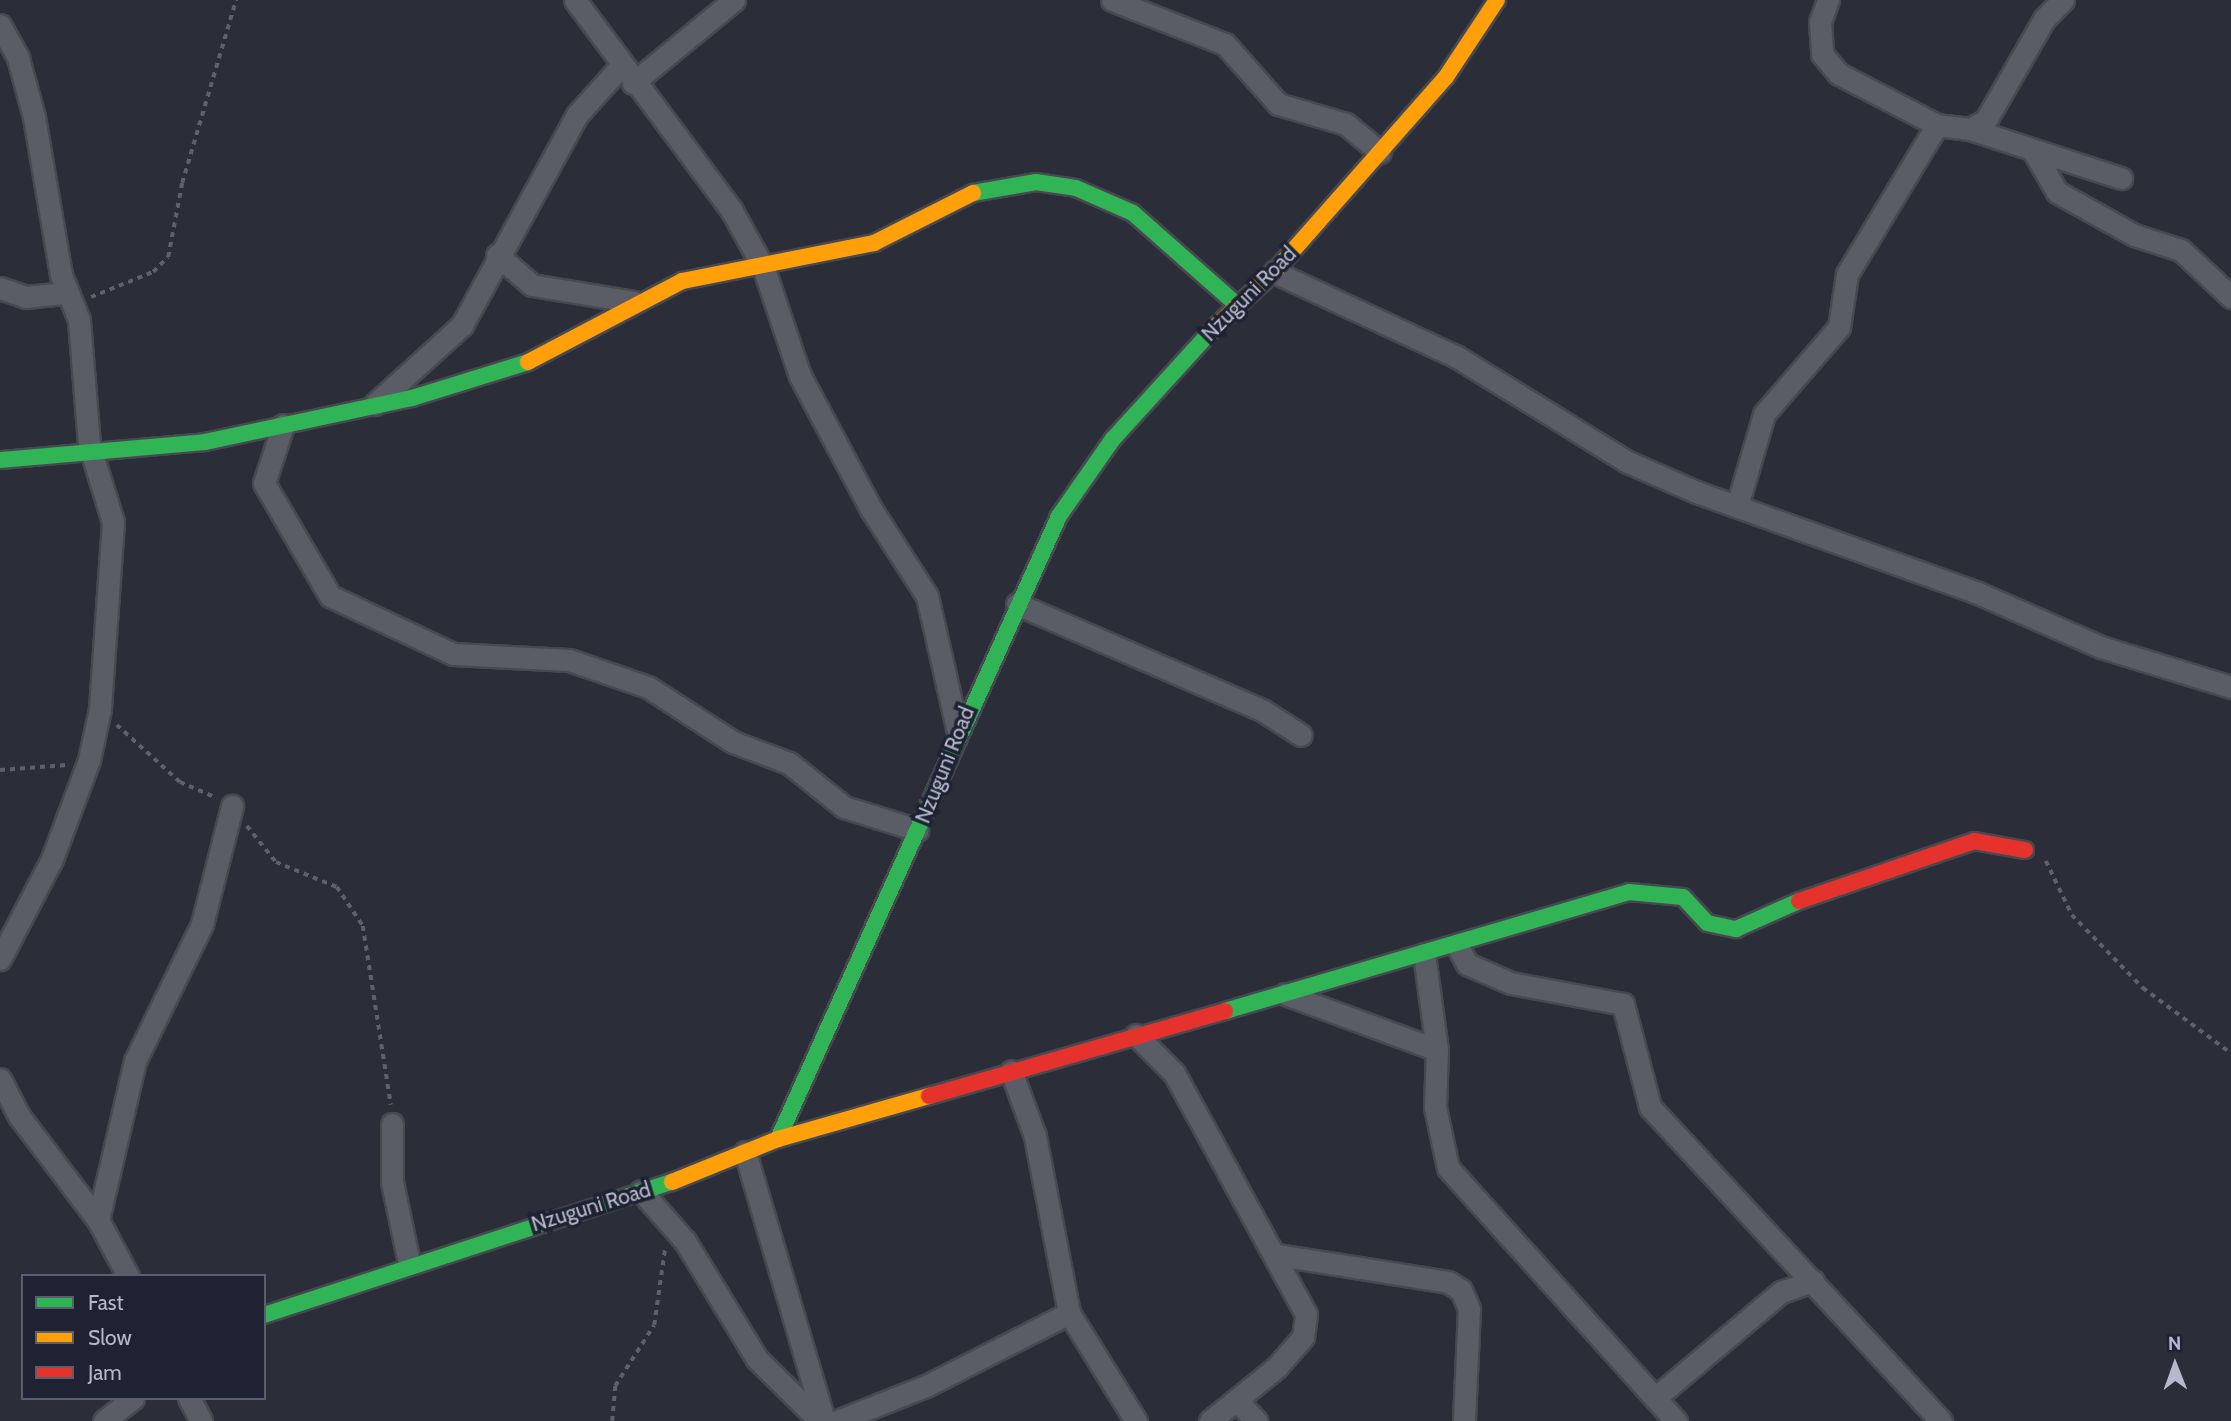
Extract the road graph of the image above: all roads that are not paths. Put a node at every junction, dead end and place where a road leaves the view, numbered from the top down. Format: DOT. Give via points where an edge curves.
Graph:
graph roads {
  1 [pos="575,0"];
  2 [pos="734,0"];
  3 [pos="1112,0"];
  4 [pos="1497,0"];
  5 [pos="1828,0"];
  6 [pos="2063,0"];
  7 [pos="0,25"];
  8 [pos="627,75"];
  9 [pos="1937,125"];
  10 [pos="1970,129"];
  11 [pos="1380,152"];
  12 [pos="2034,152"];
  13 [pos="2121,178"];
  14 [pos="497,256"];
  15 [pos="764,269"];
  16 [pos="1274,272"];
  17 [pos="0,288"];
  18 [pos="67,297"];
  19 [pos="2231,298"];
  20 [pos="635,302"];
  21 [pos="1236,304"];
  22 [pos="374,404"];
  23 [pos="283,425"];
  24 [pos="93,454"];
  25 [pos="0,460"];
  26 [pos="1737,506"];
  27 [pos="1017,604"];
  28 [pos="2231,687"];
  29 [pos="958,732"];
  30 [pos="1301,735"];
  31 [pos="232,806"];
  32 [pos="918,830"];
  33 [pos="2025,850"];
  34 [pos="1457,945"];
  35 [pos="1424,954"];
  36 [pos="0,959"];
  37 [pos="1285,994"];
  38 [pos="1136,1035"];
  39 [pos="1437,1051"];
  40 [pos="1011,1071"];
  41 [pos="0,1079"];
  42 [pos="392,1124"];
  43 [pos="778,1139"];
  44 [pos="745,1152"];
  45 [pos="641,1191"];
  46 [pos="98,1220"];
  47 [pos="1278,1255"];
  48 [pos="409,1264"];
  49 [pos="127,1274"];
  50 [pos="1813,1281"];
  51 [pos="1069,1313"];
  52 [pos="266,1314"];
  53 [pos="1655,1398"];
  54 [pos="130,1400"];
  55 [pos="190,1400"];
  56 [pos="1237,1401"];
  57 [pos="104,1421"];
  58 [pos="201,1421"];
  59 [pos="822,1421"];
  60 [pos="837,1421"];
  61 [pos="1136,1421"];
  62 [pos="1210,1421"];
  63 [pos="1256,1421"];
  64 [pos="1464,1421"];
  65 [pos="1676,1421"];
  66 [pos="1941,1421"];
  1 -- 8 [label="street"];
  2 -- 8 [label="street"];
  3 -- 11 [label="street" via="1225,44 1278,103 1346,124"];
  4 -- 11 [label="street, Nzuguni Road" via="1483,28"];
  5 -- 9 [label="street" via="1820,22 1822,54 1839,74"];
  6 -- 10 [label="street" via="2044,19 1986,120"];
  7 -- 18 [label="street" via="18,58 34,117"];
  8 -- 14 [label="street" via="577,115"];
  8 -- 15 [label="street" via="732,211"];
  9 -- 10 [label="street"];
  9 -- 26 [label="street" via="1847,274 1839,327 1764,414"];
  10 -- 12 [label="street"];
  11 -- 16 [label="street, Nzuguni Road"];
  12 -- 13 [label="street"];
  12 -- 19 [label="street" via="2057,192 2134,235 2181,250"];
  14 -- 20 [label="street" via="532,285"];
  14 -- 22 [label="street" via="462,325"];
  15 -- 20 [label="street" via="707,273"];
  15 -- 21 [label="street" via="874,243 972,193 1058,184 1133,213"];
  15 -- 29 [label="street" via="800,376 871,509 927,596"];
  16 -- 21 [label="street, Nzuguni Road"];
  16 -- 26 [label="street" via="1457,357 1628,462"];
  17 -- 18 [label="street" via="26,297"];
  18 -- 24 [label="street" via="79,320"];
  20 -- 22 [label="street" via="509,372"];
  21 -- 27 [label="street, Nzuguni Road" via="1085,478"];
  22 -- 23 [label="street"];
  23 -- 24 [label="street"];
  23 -- 32 [label="street" via="264,476 267,491 330,596 453,654 569,660 648,687 733,742 789,764 844,807"];
  24 -- 25 [label="street"];
  24 -- 36 [label="street" via="113,522 100,709 89,760 52,859"];
  26 -- 28 [label="street" via="1978,593 2101,647"];
  27 -- 29 [label="street, Nzuguni Road"];
  27 -- 30 [label="street" via="1262,710"];
  29 -- 32 [label="street, Nzuguni Road"];
  31 -- 46 [label="street" via="202,924 135,1061"];
  32 -- 43 [label="street, Nzuguni Road"];
  33 -- 34 [label="street" via="1974,841 1844,881 1736,929 1707,923 1683,897 1629,892"];
  34 -- 35 [label="street"];
  34 -- 50 [label="street" via="1467,964 1511,982 1623,1004 1650,1107"];
  35 -- 37 [label="street"];
  35 -- 39 [label="street"];
  37 -- 38 [label="street"];
  37 -- 39 [label="street"];
  38 -- 40 [label="street"];
  38 -- 47 [label="street" via="1174,1073"];
  39 -- 53 [label="street" via="1436,1107 1448,1168"];
  40 -- 43 [label="street"];
  40 -- 51 [label="street" via="1035,1136"];
  41 -- 46 [label="street" via="19,1116"];
  42 -- 48 [label="street" via="392,1182"];
  43 -- 44 [label="street, Nzuguni Road"];
  44 -- 45 [label="street, Nzuguni Road"];
  44 -- 59 [label="street"];
  45 -- 48 [label="street, Nzuguni Road"];
  45 -- 59 [label="street" via="668,1222 757,1359"];
  46 -- 49 [label="street"];
  47 -- 56 [label="street" via="1306,1314 1303,1337"];
  47 -- 64 [label="street" via="1448,1282 1461,1290 1469,1309"];
  48 -- 52 [label="street, Nzuguni Road"];
  50 -- 53 [label="street" via="1781,1292"];
  50 -- 66 [label="street"];
  51 -- 60 [label="street" via="950,1375"];
  51 -- 61 [label="street"];
  53 -- 65 [label="street"];
  54 -- 57 [label="street"];
  55 -- 58 [label="street"];
  56 -- 62 [label="street"];
  56 -- 63 [label="street"];
}
